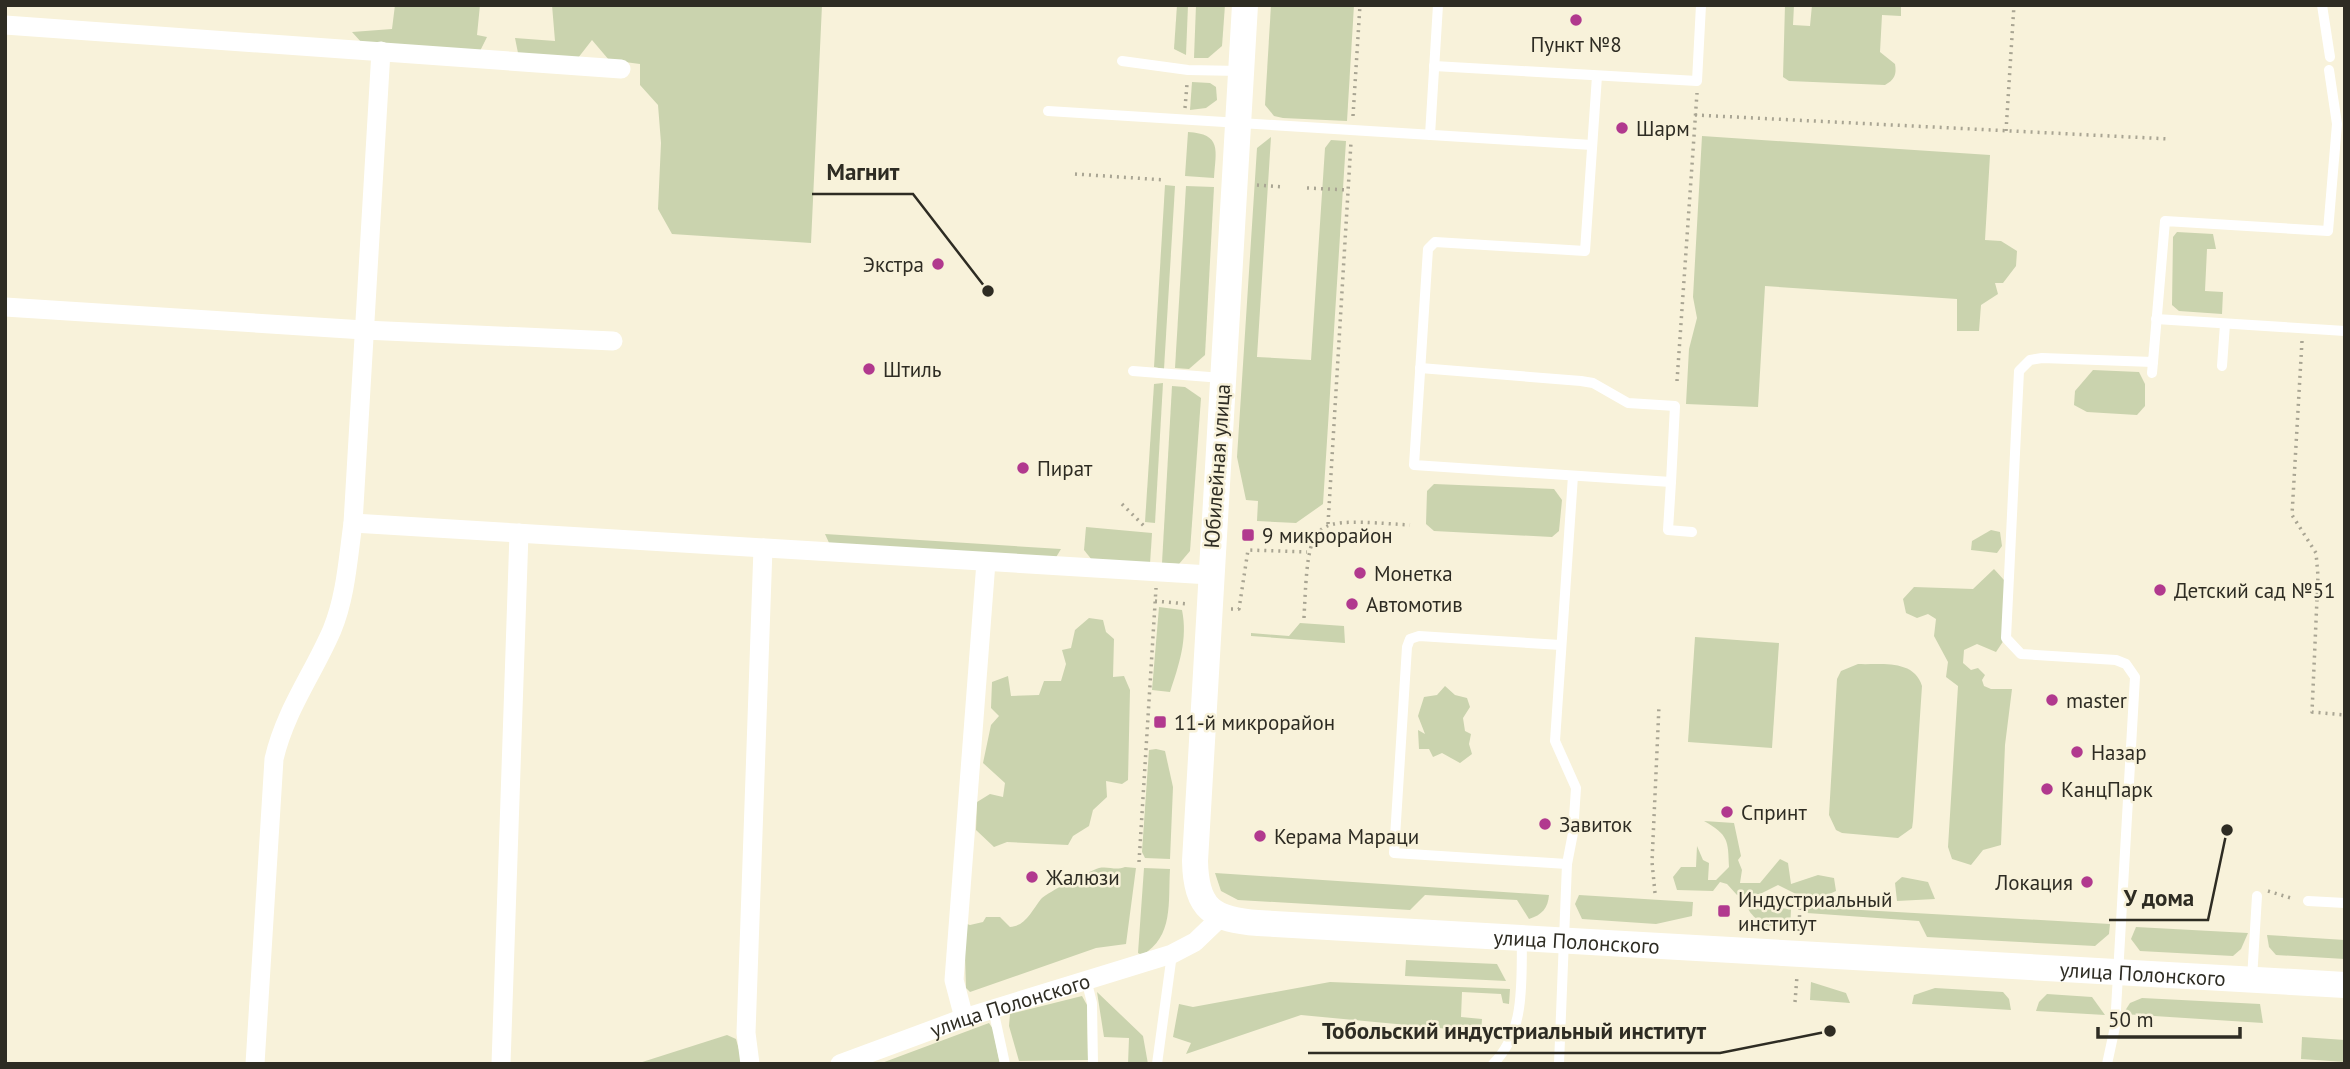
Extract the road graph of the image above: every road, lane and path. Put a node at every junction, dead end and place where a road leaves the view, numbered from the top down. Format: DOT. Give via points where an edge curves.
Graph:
graph roads {
  1 [pos="1245,5"];
  2 [pos="1360,5"];
  3 [pos="1437,5"];
  4 [pos="1701,5"];
  5 [pos="2014,5"];
  6 [pos="2322,5"];
  7 [pos="5,24"];
  8 [pos="381,51"];
  9 [pos="2330,57"];
  10 [pos="1122,61"];
  11 [pos="1434,66"];
  12 [pos="621,69"];
  13 [pos="2329,70"];
  14 [pos="1241,71"];
  15 [pos="1597,76"];
  16 [pos="1188,79"];
  17 [pos="1697,80"];
  18 [pos="1048,111"];
  19 [pos="1185,113"];
  20 [pos="1695,115"];
  21 [pos="1238,123"];
  22 [pos="1352,130"];
  23 [pos="2006,131"];
  24 [pos="1430,135"];
  25 [pos="2171,139"];
  26 [pos="1592,145"];
  27 [pos="1075,174"];
  28 [pos="1166,180"];
  29 [pos="1254,185"];
  30 [pos="1283,187"];
  31 [pos="1307,188"];
  32 [pos="1349,190"];
  33 [pos="5,307"];
  34 [pos="2156,319"];
  35 [pos="2225,324"];
  36 [pos="2303,328"];
  37 [pos="364,330"];
  38 [pos="2345,331"];
  39 [pos="613,341"];
  40 [pos="2222,366"];
  41 [pos="1420,368"];
  42 [pos="1133,371"];
  43 [pos="1222,378"];
  44 [pos="1677,381"];
  45 [pos="1573,476"];
  46 [pos="1671,482"];
  47 [pos="1122,504"];
  48 [pos="352,523"];
  49 [pos="1328,524"];
  50 [pos="1410,525"];
  51 [pos="1144,527"];
  52 [pos="1692,532"];
  53 [pos="519,533"];
  54 [pos="764,548"];
  55 [pos="1307,552"];
  56 [pos="986,562"];
  57 [pos="1210,575"];
  58 [pos="1156,582"];
  59 [pos="1155,601"];
  60 [pos="1189,604"];
  61 [pos="1229,608"];
  62 [pos="1304,618"];
  63 [pos="1561,645"];
  64 [pos="1659,705"];
  65 [pos="2345,715"];
  66 [pos="1139,862"];
  67 [pos="1567,864"];
  68 [pos="2266,890"];
  69 [pos="1655,893"];
  70 [pos="2257,896"];
  71 [pos="2308,901"];
  72 [pos="1801,902"];
  73 [pos="2345,903"];
  74 [pos="1221,917"];
  75 [pos="1799,931"];
  76 [pos="1522,937"];
  77 [pos="1563,939"];
  78 [pos="1172,954"];
  79 [pos="2118,972"];
  80 [pos="1797,976"];
  81 [pos="1086,979"];
  82 [pos="2252,979"];
  83 [pos="2345,985"];
  84 [pos="1795,1002"];
  85 [pos="993,1009"];
  86 [pos="964,1018"];
  87 [pos="255,1064"];
  88 [pos="501,1064"];
  89 [pos="750,1064"];
  90 [pos="840,1064"];
  91 [pos="1005,1064"];
  92 [pos="1093,1064"];
  93 [pos="1157,1064"];
  94 [pos="1493,1064"];
  95 [pos="1559,1064"];
  96 [pos="2107,1064"];
  1 -- 14 [label="main road, Юбилейная улица"];
  2 -- 22 [label="path"];
  3 -- 11 [label="lane"];
  4 -- 17 [label="lane"];
  5 -- 23 [label="path"];
  6 -- 9 [label="lane"];
  7 -- 8 [label="street"];
  8 -- 12 [label="street"];
  8 -- 37 [label="street"];
  10 -- 14 [label="lane"];
  11 -- 15 [label="lane"];
  11 -- 24 [label="lane"];
  13 -- 34 [label="lane" via="2337,124 2328,231 2165,221"];
  14 -- 21 [label="main road, Юбилейная улица"];
  15 -- 17 [label="lane"];
  15 -- 26 [label="lane"];
  16 -- 19 [label="path"];
  17 -- 20 [label="path"];
  18 -- 21 [label="lane"];
  20 -- 23 [label="path"];
  20 -- 44 [label="path"];
  21 -- 22 [label="lane"];
  21 -- 43 [label="main road, Юбилейная улица"];
  22 -- 24 [label="lane"];
  22 -- 32 [label="path"];
  23 -- 25 [label="path"];
  24 -- 26 [label="lane"];
  26 -- 41 [label="lane" via="1585,251 1435,242 1428,249"];
  27 -- 28 [label="path"];
  29 -- 30 [label="path"];
  31 -- 32 [label="path"];
  32 -- 49 [label="path"];
  33 -- 37 [label="street"];
  34 -- 35 [label="lane"];
  34 -- 79 [label="lane" via="2152,368 2042,358 2030,360 2019,371 2017,382 2006,638 2021,654 2116,660 2126,664 2135,677"];
  35 -- 36 [label="lane"];
  35 -- 40 [label="lane"];
  36 -- 38 [label="lane"];
  36 -- 65 [label="path" via="2292,515 2316,553 2312,712"];
  37 -- 39 [label="street"];
  37 -- 48 [label="street"];
  41 -- 45 [label="lane" via="1414,464"];
  41 -- 46 [label="lane" via="1581,381 1628,403 1675,406"];
  42 -- 43 [label="lane"];
  43 -- 57 [label="main road, Юбилейная улица"];
  45 -- 46 [label="lane"];
  45 -- 63 [label="lane"];
  46 -- 52 [label="lane" via="1668,530"];
  47 -- 51 [label="path"];
  48 -- 53 [label="street"];
  48 -- 87 [label="street" via="337,568 333,629 287,716 274,759"];
  49 -- 50 [label="path"];
  49 -- 55 [label="path"];
  53 -- 54 [label="street"];
  53 -- 88 [label="street"];
  54 -- 56 [label="street"];
  54 -- 89 [label="street" via="746,1033"];
  55 -- 61 [label="path" via="1248,550 1238,609"];
  55 -- 62 [label="path"];
  56 -- 57 [label="street"];
  56 -- 86 [label="street" via="954,981"];
  57 -- 74 [label="main road, Юбилейная улица" via="1195,876 1205,907"];
  58 -- 59 [label="path"];
  59 -- 60 [label="path"];
  59 -- 66 [label="path"];
  63 -- 67 [label="lane" via="1555,741 1576,788"];
  63 -- 67 [label="lane" via="1410,639 1394,853"];
  64 -- 69 [label="path" via="1652,862"];
  67 -- 77 [label="lane"];
  68 -- 71 [label="path"];
  70 -- 82 [label="lane"];
  71 -- 73 [label="lane"];
  72 -- 75 [label="path"];
  74 -- 76 [label="main road, улица Полонского" via="1258,923"];
  74 -- 78 [label="street, улица Полонского" via="1195,942"];
  76 -- 77 [label="main road, улица Полонского"];
  76 -- 94 [label="lane" via="1518,1017 1504,1052"];
  77 -- 79 [label="main road, улица Полонского"];
  77 -- 95 [label="lane"];
  78 -- 81 [label="street, улица Полонского"];
  78 -- 93 [label="lane"];
  79 -- 82 [label="main road, улица Полонского"];
  79 -- 96 [label="lane"];
  80 -- 84 [label="path"];
  81 -- 85 [label="street, улица Полонского"];
  81 -- 92 [label="lane" via="1092,1003"];
  82 -- 83 [label="main road, улица Полонского"];
  85 -- 86 [label="street, улица Полонского"];
  85 -- 91 [label="lane"];
  86 -- 90 [label="street, улица Полонского"];
}
